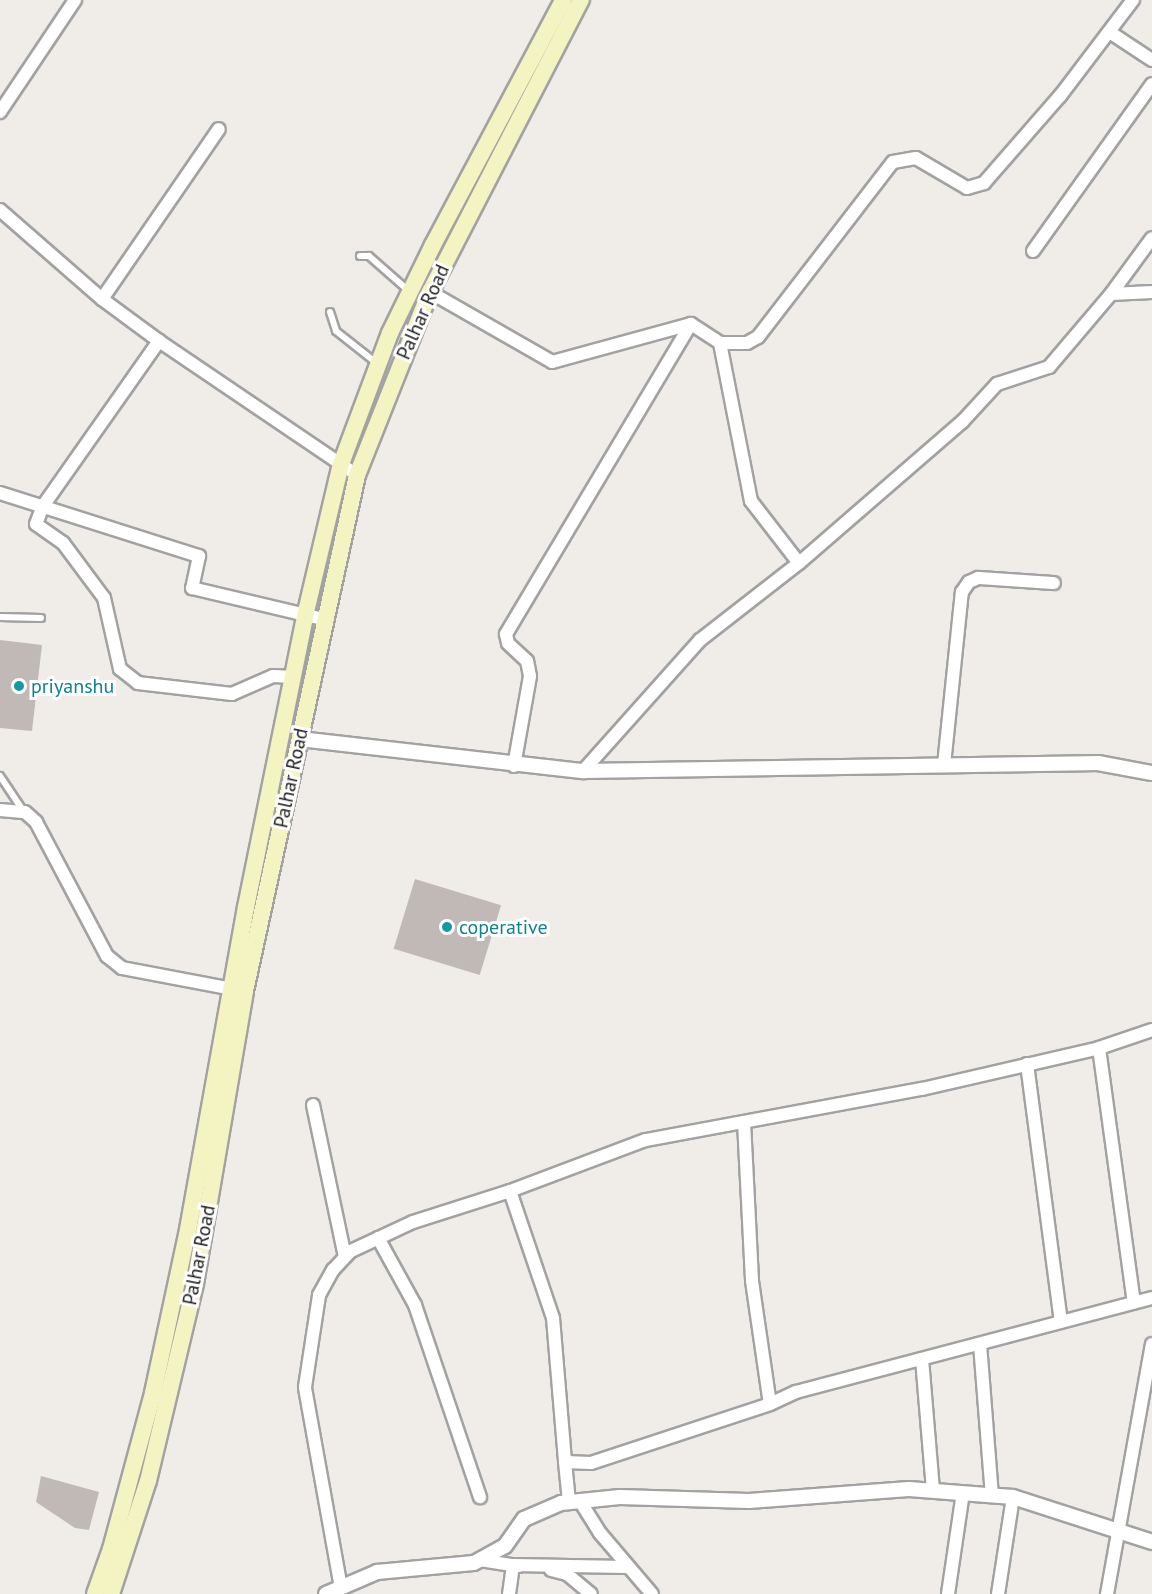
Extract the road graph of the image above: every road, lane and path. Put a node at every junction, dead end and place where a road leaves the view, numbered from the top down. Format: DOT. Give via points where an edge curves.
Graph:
graph roads {
  1 [pos="75,0"];
  2 [pos="563,0"];
  3 [pos="581,0"];
  4 [pos="1133,0"];
  5 [pos="1111,33"];
  6 [pos="1152,60"];
  7 [pos="1152,84"];
  8 [pos="1,107"];
  9 [pos="219,129"];
  10 [pos="0,210"];
  11 [pos="1152,238"];
  12 [pos="1033,250"];
  13 [pos="360,256"];
  14 [pos="410,292"];
  15 [pos="430,292"];
  16 [pos="1152,292"];
  17 [pos="1111,294"];
  18 [pos="102,299"];
  19 [pos="330,312"];
  20 [pos="691,324"];
  21 [pos="159,341"];
  22 [pos="720,343"];
  23 [pos="379,364"];
  24 [pos="341,464"];
  25 [pos="357,475"];
  26 [pos="0,493"];
  27 [pos="43,506"];
  28 [pos="799,563"];
  29 [pos="1054,583"];
  30 [pos="305,616"];
  31 [pos="0,617"];
  32 [pos="41,618"];
  33 [pos="322,619"];
  34 [pos="293,677"];
  35 [pos="300,739"];
  36 [pos="944,765"];
  37 [pos="514,766"];
  38 [pos="584,771"];
  39 [pos="1152,773"];
  40 [pos="0,776"];
  41 [pos="0,810"];
  42 [pos="25,812"];
  43 [pos="238,990"];
  44 [pos="1152,1030"];
  45 [pos="1099,1048"];
  46 [pos="1027,1064"];
  47 [pos="313,1105"];
  48 [pos="744,1122"];
  49 [pos="510,1191"];
  50 [pos="378,1238"];
  51 [pos="345,1257"];
  52 [pos="1152,1298"];
  53 [pos="1134,1303"];
  54 [pos="1061,1322"];
  55 [pos="980,1344"];
  56 [pos="1152,1344"];
  57 [pos="922,1359"];
  58 [pos="770,1404"];
  59 [pos="565,1462"];
  60 [pos="933,1490"];
  61 [pos="963,1493"];
  62 [pos="992,1495"];
  63 [pos="480,1497"];
  64 [pos="1013,1497"];
  65 [pos="574,1501"];
  66 [pos="1118,1529"];
  67 [pos="1152,1542"];
  68 [pos="480,1560"];
  69 [pos="513,1565"];
  70 [pos="627,1567"];
  71 [pos="341,1588"];
  72 [pos="95,1594"];
  73 [pos="111,1594"];
  74 [pos="326,1594"];
  75 [pos="509,1594"];
  76 [pos="591,1594"];
  77 [pos="652,1594"];
  78 [pos="948,1594"];
  79 [pos="998,1594"];
  80 [pos="1107,1594"];
  1 -- 8 [label="street"];
  2 -- 14 [label="main road, Palhar Road"];
  3 -- 15 [label="main road, Palhar Road"];
  4 -- 5 [label="street"];
  5 -- 6 [label="street"];
  5 -- 22 [label="street" via="984,183 967,188 916,158 893,162 758,337 747,343"];
  7 -- 12 [label="street"];
  9 -- 18 [label="street"];
  10 -- 18 [label="street"];
  11 -- 17 [label="street"];
  13 -- 14 [label="lane" via="369,256"];
  14 -- 23 [label="main road, Palhar Road"];
  15 -- 20 [label="street" via="552,362"];
  15 -- 25 [label="main road, Palhar Road"];
  16 -- 17 [label="street"];
  17 -- 28 [label="street" via="1049,367 997,384 962,422"];
  18 -- 21 [label="street"];
  19 -- 23 [label="lane" via="336,331"];
  20 -- 22 [label="street"];
  20 -- 37 [label="street" via="506,634 508,643 527,661 530,676"];
  21 -- 24 [label="street"];
  21 -- 27 [label="street"];
  22 -- 28 [label="street" via="751,501"];
  23 -- 24 [label="main road, Palhar Road"];
  24 -- 25 [label="street"];
  24 -- 30 [label="main road, Palhar Road"];
  25 -- 33 [label="main road, Palhar Road"];
  26 -- 27 [label="street"];
  27 -- 30 [label="street" via="199,556 192,588"];
  27 -- 34 [label="street" via="36,524 63,543 104,598 120,669 138,682 232,694 273,676"];
  28 -- 38 [label="street" via="700,640"];
  29 -- 36 [label="street" via="978,578 962,592"];
  30 -- 33 [label="street"];
  30 -- 34 [label="main road, Palhar Road"];
  31 -- 32 [label="lane"];
  33 -- 35 [label="main road, Palhar Road"];
  34 -- 43 [label="main road, Palhar Road"];
  35 -- 37 [label="street"];
  35 -- 43 [label="main road, Palhar Road"];
  36 -- 38 [label="street"];
  36 -- 39 [label="street" via="1098,763"];
  37 -- 38 [label="street"];
  40 -- 42 [label="lane"];
  41 -- 42 [label="street"];
  42 -- 43 [label="street" via="36,822 106,956 122,969"];
  43 -- 72 [label="main road, Palhar Road" via="153,1393"];
  43 -- 73 [label="main road, Palhar Road" via="195,1284 148,1481"];
  44 -- 45 [label="street"];
  45 -- 46 [label="street"];
  45 -- 53 [label="street"];
  46 -- 48 [label="street" via="922,1089"];
  46 -- 54 [label="street"];
  47 -- 51 [label="street"];
  48 -- 49 [label="street" via="646,1140"];
  48 -- 58 [label="street" via="752,1281"];
  49 -- 50 [label="street" via="413,1222"];
  49 -- 59 [label="street" via="553,1318"];
  50 -- 51 [label="street"];
  50 -- 63 [label="street" via="415,1305"];
  51 -- 71 [label="street" via="319,1295 305,1387"];
  52 -- 53 [label="street"];
  53 -- 54 [label="street"];
  54 -- 55 [label="street"];
  55 -- 57 [label="street"];
  55 -- 62 [label="street"];
  56 -- 66 [label="street"];
  57 -- 58 [label="street" via="796,1392"];
  57 -- 60 [label="street"];
  58 -- 59 [label="street" via="591,1463"];
  59 -- 65 [label="street"];
  60 -- 61 [label="street"];
  60 -- 65 [label="street" via="909,1488 749,1501 620,1497"];
  61 -- 62 [label="street"];
  61 -- 78 [label="street"];
  62 -- 64 [label="street"];
  64 -- 66 [label="street"];
  64 -- 79 [label="street"];
  65 -- 68 [label="street" via="524,1519 505,1546"];
  65 -- 70 [label="street"];
  66 -- 67 [label="street"];
  66 -- 80 [label="street"];
  68 -- 69 [label="street"];
  68 -- 71 [label="street" via="377,1572"];
  69 -- 70 [label="street"];
  69 -- 75 [label="street"];
  69 -- 76 [label="street" via="567,1574"];
  70 -- 77 [label="street"];
  71 -- 74 [label="street"];
}
